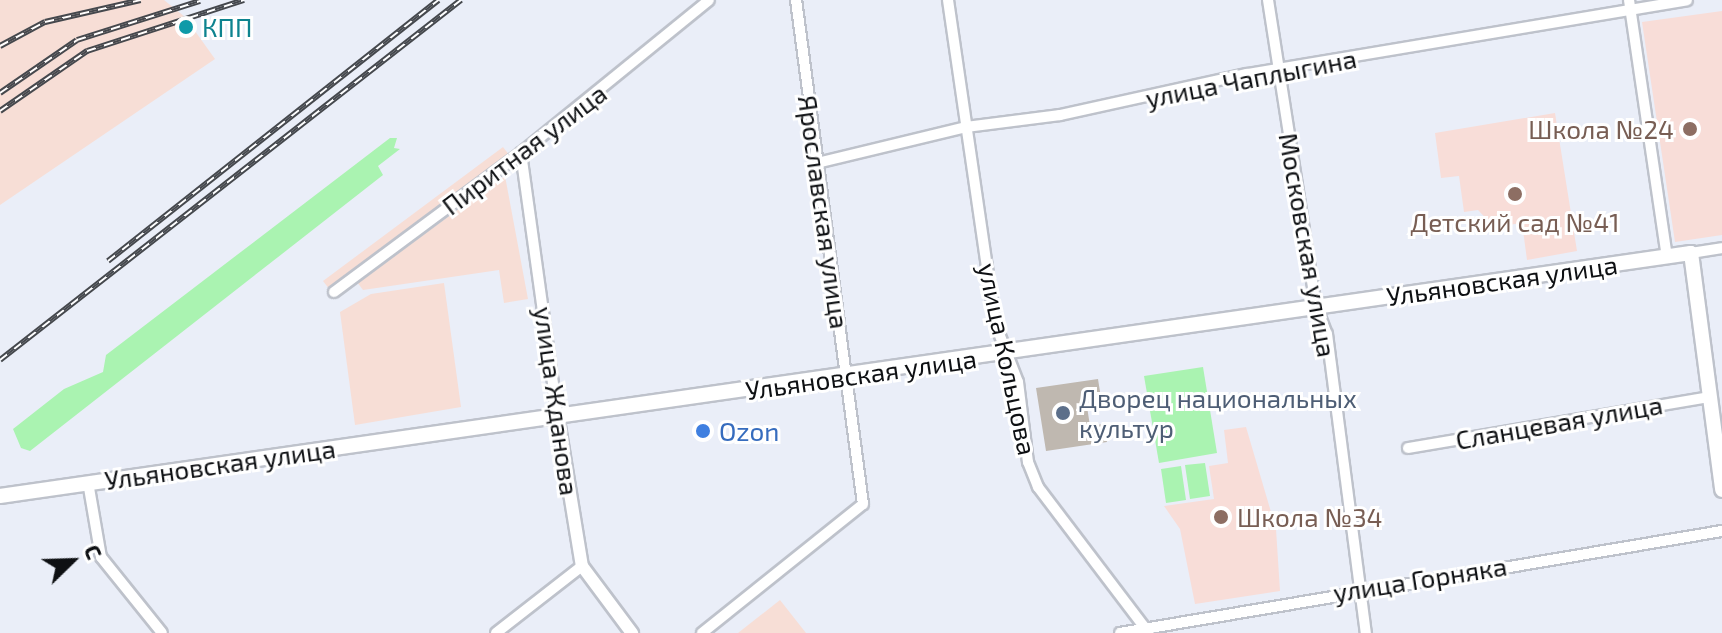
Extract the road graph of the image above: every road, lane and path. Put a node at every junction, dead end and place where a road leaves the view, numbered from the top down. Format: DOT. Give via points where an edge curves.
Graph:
graph roads {
  1 [pos="709,0"];
  2 [pos="796,0"];
  3 [pos="948,0"];
  4 [pos="1268,0"];
  5 [pos="1687,0"];
  6 [pos="1630,5"];
  7 [pos="1278,72"];
  8 [pos="966,127"];
  9 [pos="521,153"];
  10 [pos="817,163"];
  11 [pos="1722,248"];
  12 [pos="1691,253"];
  13 [pos="1667,256"];
  14 [pos="334,292"];
  15 [pos="1316,306"];
  16 [pos="1007,353"];
  17 [pos="845,377"];
  18 [pos="1710,397"];
  19 [pos="558,420"];
  20 [pos="1408,448"];
  21 [pos="88,482"];
  22 [pos="1722,490"];
  23 [pos="0,496"];
  24 [pos="1722,531"];
  25 [pos="582,566"];
  26 [pos="1357,589"];
  27 [pos="1148,630"];
  28 [pos="162,633"];
  29 [pos="496,633"];
  30 [pos="632,633"];
  31 [pos="702,633"];
  32 [pos="1120,633"];
  33 [pos="1366,633"];
  1 -- 9 [label="street, Пиритная улица"];
  2 -- 10 [label="street, Ярославская улица"];
  3 -- 8 [label="street, улица Кольцова"];
  4 -- 7 [label="street, Московская улица"];
  5 -- 6 [label="street, улица Чаплыгина"];
  6 -- 7 [label="street, улица Чаплыгина"];
  6 -- 13 [label="street"];
  7 -- 8 [label="street, улица Чаплыгина" via="1060,115"];
  7 -- 15 [label="street, Московская улица"];
  8 -- 10 [label="street, улица Чаплыгина"];
  8 -- 16 [label="street, улица Кольцова" via="995,323"];
  9 -- 14 [label="street, Пиритная улица"];
  9 -- 19 [label="street, улица Жданова"];
  10 -- 17 [label="street, Ярославская улица"];
  11 -- 12 [label="street, Ульяновская улица"];
  12 -- 13 [label="main road, Ульяновская улица"];
  12 -- 18 [label="main road"];
  13 -- 15 [label="main road, Ульяновская улица"];
  15 -- 16 [label="main road, Ульяновская улица"];
  15 -- 26 [label="street, Московская улица" via="1327,334"];
  16 -- 17 [label="main road, Ульяновская улица"];
  16 -- 27 [label="street, улица Кольцова" via="1038,487"];
  17 -- 19 [label="main road, Ульяновская улица"];
  17 -- 31 [label="street, Ярославская улица" via="863,504"];
  18 -- 20 [label="street, Сланцевая улица"];
  18 -- 22 [label="main road"];
  19 -- 21 [label="main road, Ульяновская улица"];
  19 -- 25 [label="street, улица Жданова"];
  21 -- 23 [label="main road, Ульяновская улица"];
  21 -- 28 [label="street" via="101,557"];
  24 -- 26 [label="street, улица Горняка"];
  25 -- 29 [label="street"];
  25 -- 30 [label="street, улица Жданова"];
  26 -- 27 [label="street, улица Горняка"];
  26 -- 33 [label="street, Московская улица"];
  27 -- 32 [label="street, улица Горняка"];
}
